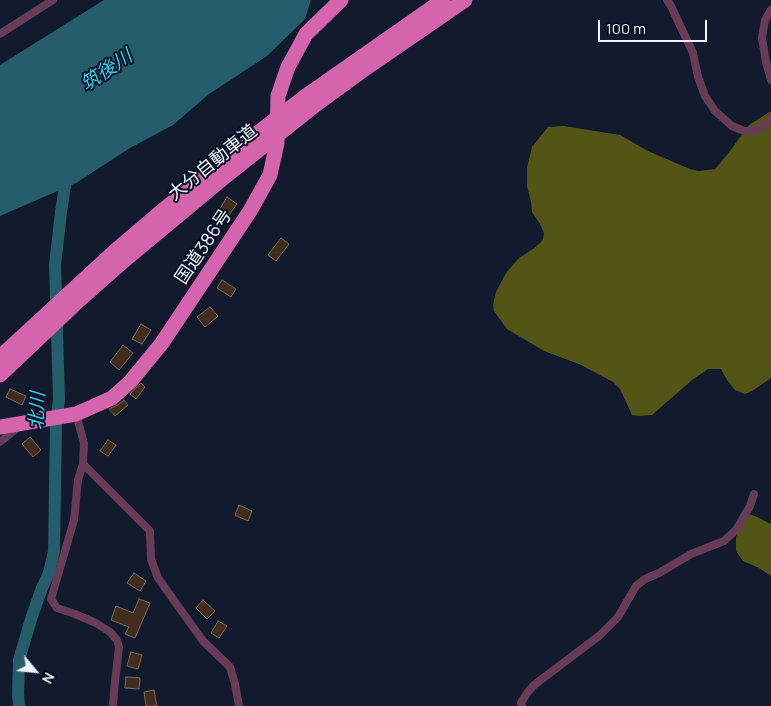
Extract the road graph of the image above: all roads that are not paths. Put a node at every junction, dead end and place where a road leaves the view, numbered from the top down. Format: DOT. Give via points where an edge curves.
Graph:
graph roads {
  1 [pos="53,0"];
  2 [pos="341,0"];
  3 [pos="443,0"];
  4 [pos="466,0"];
  5 [pos="666,0"];
  6 [pos="771,10"];
  7 [pos="0,34"];
  8 [pos="771,80"];
  9 [pos="310,101"];
  10 [pos="771,119"];
  11 [pos="0,357"];
  12 [pos="0,375"];
  13 [pos="73,414"];
  14 [pos="22,424"];
  15 [pos="0,427"];
  16 [pos="0,442"];
  17 [pos="83,464"];
  18 [pos="754,494"];
  19 [pos="113,706"];
  20 [pos="239,706"];
  21 [pos="522,706"];
  1 -- 7 [label="street"];
  2 -- 13 [label="highway, 国道386号" via="306,34 288,67 278,96 277,143 270,175 250,211 162,343 130,382 112,398"];
  3 -- 9 [label="highway, 大分自動車道"];
  4 -- 9 [label="highway, 大分自動車道"];
  5 -- 10 [label="street" via="693,53 698,78 715,111 732,126 744,131 754,131"];
  6 -- 8 [label="street" via="765,20 762,38"];
  9 -- 11 [label="highway, 大分自動車道, bridge" via="259,132 142,228"];
  9 -- 12 [label="highway, 大分自動車道, bridge" via="75,304"];
  13 -- 14 [label="highway, 国道386号"];
  13 -- 17 [label="street" via="84,443"];
  14 -- 15 [label="highway, 国道386号"];
  14 -- 16 [label="street"];
  17 -- 19 [label="street" via="74,520 51,599 57,608 96,624 117,640"];
  17 -- 20 [label="street" via="150,532 151,559 158,578 203,641 230,666"];
  18 -- 21 [label="street" via="736,530 724,541 691,554 636,586 618,617 600,636 534,686"];
}
